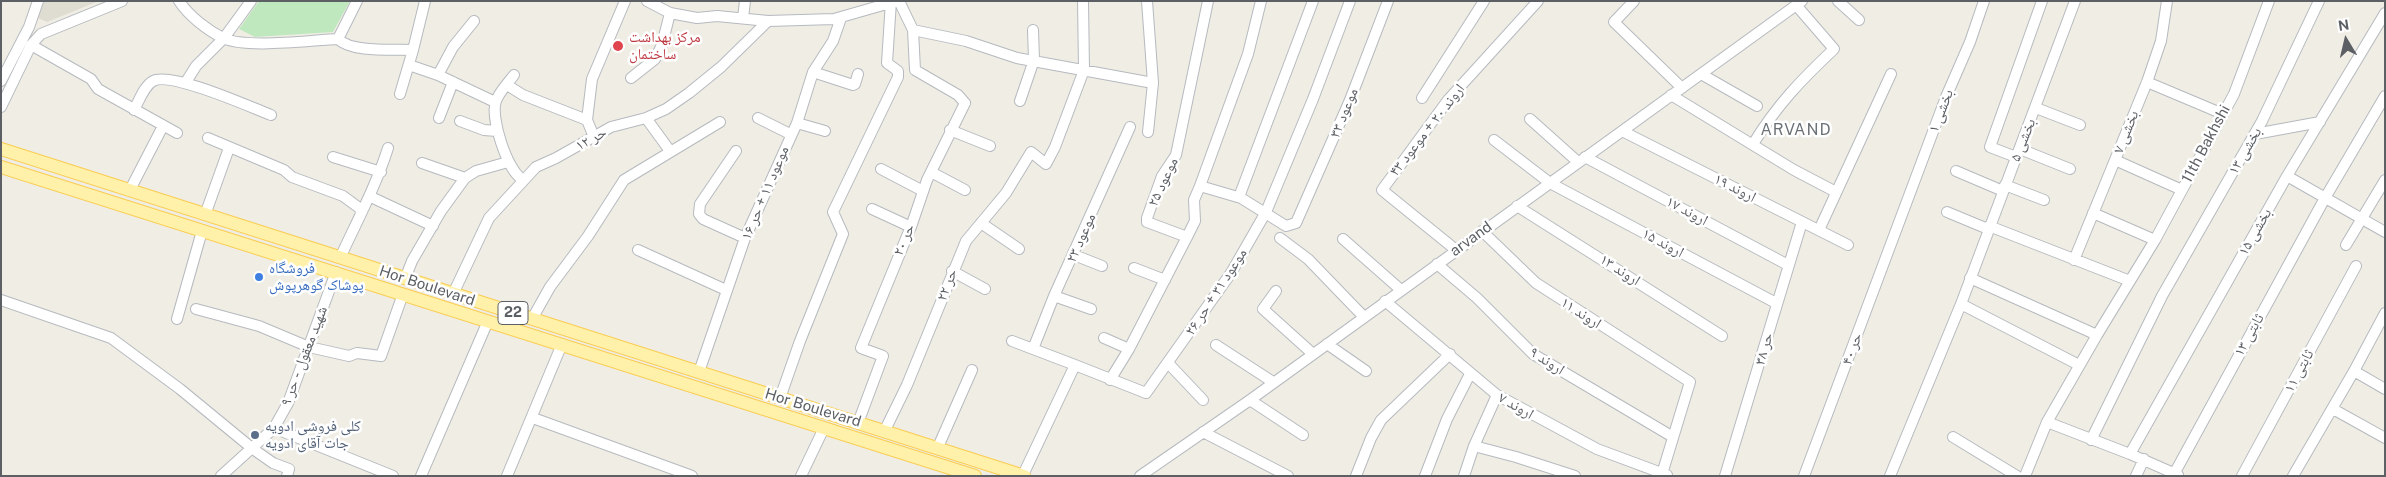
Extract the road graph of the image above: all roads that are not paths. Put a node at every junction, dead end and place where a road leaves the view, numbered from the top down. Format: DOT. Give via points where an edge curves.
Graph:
graph roads {
  1 [pos="38,1"];
  2 [pos="122,1"];
  3 [pos="179,1"];
  4 [pos="252,1"];
  5 [pos="357,1"];
  6 [pos="425,1"];
  7 [pos="625,1"];
  8 [pos="646,1"];
  9 [pos="746,1"];
  10 [pos="891,1"];
  11 [pos="898,1"];
  12 [pos="1083,1"];
  13 [pos="1146,1"];
  14 [pos="1208,1"];
  15 [pos="1261,1"];
  16 [pos="1313,1"];
  17 [pos="1350,1"];
  18 [pos="1388,1"];
  19 [pos="1484,1"];
  20 [pos="1538,1"];
  21 [pos="1634,1"];
  22 [pos="1838,1"];
  23 [pos="1984,1"];
  24 [pos="2042,1"];
  25 [pos="2075,1"];
  26 [pos="2167,1"];
  27 [pos="2269,1"];
  28 [pos="2320,1"];
  29 [pos="1799,3"];
  30 [pos="670,13"];
  31 [pos="743,18"];
  32 [pos="841,18"];
  33 [pos="2383,18"];
  34 [pos="1859,20"];
  35 [pos="474,21"];
  36 [pos="768,21"];
  37 [pos="29,27"];
  38 [pos="913,30"];
  39 [pos="1033,30"];
  40 [pos="41,34"];
  41 [pos="224,38"];
  42 [pos="338,39"];
  43 [pos="31,45"];
  44 [pos="413,50"];
  45 [pos="1034,60"];
  46 [pos="409,66"];
  47 [pos="1084,70"];
  48 [pos="813,72"];
  49 [pos="858,74"];
  50 [pos="1701,74"];
  51 [pos="1891,74"];
  52 [pos="438,75"];
  53 [pos="514,75"];
  54 [pos="631,78"];
  55 [pos="1,81"];
  56 [pos="186,82"];
  57 [pos="454,82"];
  58 [pos="2147,82"];
  59 [pos="1153,83"];
  60 [pos="507,85"];
  61 [pos="1682,88"];
  62 [pos="400,94"];
  63 [pos="1671,95"];
  64 [pos="2385,96"];
  65 [pos="1422,98"];
  66 [pos="1020,101"];
  67 [pos="495,102"];
  68 [pos="1757,106"];
  69 [pos="1,107"];
  70 [pos="2036,108"];
  71 [pos="134,110"];
  72 [pos="2223,114"];
  73 [pos="271,115"];
  74 [pos="439,118"];
  75 [pos="646,118"];
  76 [pos="758,118"];
  77 [pos="1530,119"];
  78 [pos="587,120"];
  79 [pos="460,121"];
  80 [pos="720,122"];
  81 [pos="2320,122"];
  82 [pos="796,123"];
  83 [pos="2080,125"];
  84 [pos="162,126"];
  85 [pos="1130,127"];
  86 [pos="950,130"];
  87 [pos="497,131"];
  88 [pos="825,131"];
  89 [pos="1622,131"];
  90 [pos="1148,132"];
  91 [pos="177,133"];
  92 [pos="790,134"];
  93 [pos="2255,134"];
  94 [pos="594,137"];
  95 [pos="208,138"];
  96 [pos="1494,140"];
  97 [pos="1753,144"];
  98 [pos="990,146"];
  99 [pos="229,148"];
  100 [pos="388,148"];
  101 [pos="1,149"];
  102 [pos="670,151"];
  103 [pos="736,151"];
  104 [pos="2018,153"];
  105 [pos="333,156"];
  106 [pos="1582,159"];
  107 [pos="2115,160"];
  108 [pos="508,162"];
  109 [pos="422,163"];
  110 [pos="1,168"];
  111 [pos="881,169"];
  112 [pos="2070,169"];
  113 [pos="1956,170"];
  114 [pos="381,172"];
  115 [pos="931,172"];
  116 [pos="2287,176"];
  117 [pos="465,178"];
  118 [pos="522,179"];
  119 [pos="2385,180"];
  120 [pos="1550,183"];
  121 [pos="133,184"];
  122 [pos="1200,186"];
  123 [pos="2004,188"];
  124 [pos="965,190"];
  125 [pos="2182,190"];
  126 [pos="923,191"];
  127 [pos="1836,192"];
  128 [pos="370,197"];
  129 [pos="1239,197"];
  130 [pos="2324,198"];
  131 [pos="2044,200"];
  132 [pos="1517,206"];
  133 [pos="872,209"];
  134 [pos="362,210"];
  135 [pos="1266,212"];
  136 [pos="1947,212"];
  137 [pos="2093,213"];
  138 [pos="205,215"];
  139 [pos="2362,219"];
  140 [pos="1802,222"];
  141 [pos="1899,222"];
  142 [pos="982,223"];
  143 [pos="433,226"];
  144 [pos="911,227"];
  145 [pos="1988,227"];
  146 [pos="1819,230"];
  147 [pos="202,231"];
  148 [pos="1482,231"];
  149 [pos="2385,232"];
  150 [pos="1187,237"];
  151 [pos="745,238"];
  152 [pos="1280,238"];
  153 [pos="1343,239"];
  154 [pos="2155,240"];
  155 [pos="1848,245"];
  156 [pos="2346,245"];
  157 [pos="638,250"];
  158 [pos="1020,250"];
  159 [pos="1456,250"];
  160 [pos="1074,255"];
  161 [pos="340,258"];
  162 [pos="2074,260"];
  163 [pos="1437,264"];
  164 [pos="1788,265"];
  165 [pos="1102,266"];
  166 [pos="2356,266"];
  167 [pos="1134,268"];
  168 [pos="952,271"];
  169 [pos="336,272"];
  170 [pos="1970,278"];
  171 [pos="404,279"];
  172 [pos="1165,280"];
  173 [pos="2130,281"];
  174 [pos="985,289"];
  175 [pos="726,290"];
  176 [pos="1400,290"];
  177 [pos="1276,292"];
  178 [pos="402,294"];
  179 [pos="453,294"];
  180 [pos="1054,296"];
  181 [pos="1,300"];
  182 [pos="1386,302"];
  183 [pos="1776,303"];
  184 [pos="1961,304"];
  185 [pos="1091,309"];
  186 [pos="196,310"];
  187 [pos="2385,313"];
  188 [pos="1364,317"];
  189 [pos="177,319"];
  190 [pos="532,319"];
  191 [pos="488,321"];
  192 [pos="2097,335"];
  193 [pos="1722,336"];
  194 [pos="1104,338"];
  195 [pos="1012,341"];
  196 [pos="562,344"];
  197 [pos="1328,344"];
  198 [pos="1216,345"];
  199 [pos="309,347"];
  200 [pos="1033,349"];
  201 [pos="1129,349"];
  202 [pos="1313,354"];
  203 [pos="1450,354"];
  204 [pos="1168,363"];
  205 [pos="1075,365"];
  206 [pos="2080,365"];
  207 [pos="972,370"];
  208 [pos="1366,371"];
  209 [pos="2354,371"];
  210 [pos="699,372"];
  211 [pos="1470,374"];
  212 [pos="1110,380"];
  213 [pos="1273,382"];
  214 [pos="2385,389"];
  215 [pos="1497,395"];
  216 [pos="780,398"];
  217 [pos="1203,400"];
  218 [pos="1250,400"];
  219 [pos="2333,409"];
  220 [pos="533,418"];
  221 [pos="2047,422"];
  222 [pos="858,423"];
  223 [pos="274,428"];
  224 [pos="824,428"];
  225 [pos="885,430"];
  226 [pos="1202,432"];
  227 [pos="1303,435"];
  228 [pos="1673,437"];
  229 [pos="1953,437"];
  230 [pos="2385,438"];
  231 [pos="2091,440"];
  232 [pos="1474,446"];
  233 [pos="938,447"];
  234 [pos="253,449"];
  235 [pos="2130,454"];
  236 [pos="2144,459"];
  237 [pos="509,475"];
  238 [pos="1665,475"];
  239 [pos="2176,475"];
  240 [pos="221,476"];
  241 [pos="287,476"];
  242 [pos="393,476"];
  243 [pos="421,476"];
  244 [pos="692,476"];
  245 [pos="801,476"];
  246 [pos="975,476"];
  247 [pos="1024,476"];
  248 [pos="1140,476"];
  249 [pos="1288,476"];
  250 [pos="1356,476"];
  251 [pos="1425,476"];
  252 [pos="1464,476"];
  253 [pos="1574,476"];
  254 [pos="1725,476"];
  255 [pos="1804,476"];
  256 [pos="1890,476"];
  257 [pos="2017,476"];
  258 [pos="2025,476"];
  259 [pos="2136,476"];
  260 [pos="2242,476"];
  261 [pos="2293,476"];
  1 -- 37 [label="street"];
  2 -- 40 [label="street"];
  3 -- 41 [label="street" via="188,13"];
  4 -- 41 [label="street"];
  5 -- 42 [label="street"];
  6 -- 44 [label="street"];
  7 -- 78 [label="street" via="592,78"];
  8 -- 30 [label="street"];
  9 -- 31 [label="street"];
  10 -- 11 [label="street"];
  10 -- 32 [label="street"];
  10 -- 216 [label="street" via="887,63 898,71 898,78 833,212 844,231"];
  11 -- 38 [label="street"];
  12 -- 47 [label="street"];
  13 -- 59 [label="street"];
  14 -- 150 [label="street, موعود ۲۵" via="1176,155 1162,176 1146,222"];
  15 -- 122 [label="street" via="1248,54"];
  16 -- 129 [label="street"];
  17 -- 135 [label="street, موعود ۳۱ + حر ۲۶"];
  18 -- 135 [label="street, موعود ۳۳" via="1350,100 1296,223 1286,226"];
  19 -- 65 [label="street"];
  20 -- 159 [label="street, اروند ۲۰ + موعود ۴۳" via="1448,100 1382,190"];
  21 -- 61 [label="street" via="1614,22"];
  22 -- 34 [label="street"];
  23 -- 141 [label="street, بخشی ۱"];
  24 -- 104 [label="street" via="1990,148"];
  25 -- 70 [label="street, بخشی ۵"];
  26 -- 58 [label="street, بخشی ۷" via="2161,41"];
  27 -- 72 [label="street, 11th Bakhshi" via="2234,94"];
  28 -- 93 [label="street, بخشی ۱۳"];
  29 -- 50 [label="street, arvand"];
  29 -- 97 [label="street" via="1834,49 1795,86"];
  30 -- 31 [label="street" via="697,18"];
  30 -- 54 [label="street" via="655,59"];
  31 -- 36 [label="street"];
  32 -- 36 [label="street"];
  32 -- 48 [label="street, موعود ۱۱ + حر ۱۶" via="833,42"];
  33 -- 81 [label="street, بخشی ۱۵"];
  35 -- 52 [label="street" via="453,47"];
  36 -- 75 [label="street, حر ۱۲" via="690,93"];
  37 -- 40 [label="street"];
  37 -- 55 [label="street"];
  38 -- 45 [label="street"];
  38 -- 86 [label="street, حر ۲۰" via="915,70 964,101 964,107"];
  39 -- 45 [label="street"];
  40 -- 43 [label="street"];
  41 -- 42 [label="street" via="243,43"];
  41 -- 56 [label="street" via="202,59"];
  42 -- 44 [label="street" via="344,45 357,48"];
  43 -- 69 [label="street"];
  43 -- 71 [label="street" via="91,79 98,88"];
  44 -- 46 [label="street"];
  45 -- 47 [label="street"];
  45 -- 66 [label="street"];
  46 -- 52 [label="street"];
  46 -- 62 [label="street"];
  47 -- 59 [label="street"];
  47 -- 142 [label="street, حر ۲۲" via="1046,164 1031,152 1006,193"];
  48 -- 49 [label="street" via="853,85"];
  48 -- 82 [label="street, موعود ۱۱ + حر ۱۶"];
  50 -- 61 [label="street, arvand"];
  50 -- 68 [label="street"];
  51 -- 127 [label="street"];
  52 -- 57 [label="street"];
  53 -- 60 [label="street"];
  56 -- 71 [label="street" via="154,80"];
  56 -- 73 [label="street"];
  57 -- 67 [label="street"];
  57 -- 74 [label="street"];
  58 -- 72 [label="street"];
  58 -- 107 [label="street, بخشی ۷"];
  59 -- 90 [label="street"];
  60 -- 67 [label="street"];
  60 -- 78 [label="street" via="523,95"];
  61 -- 63 [label="street, arvand"];
  63 -- 89 [label="street, arvand"];
  63 -- 97 [label="street"];
  64 -- 130 [label="street, ثابتی ۱۳"];
  67 -- 87 [label="street"];
  70 -- 83 [label="street"];
  70 -- 104 [label="street, بخشی ۵"];
  71 -- 84 [label="street"];
  72 -- 125 [label="street, 11th Bakhshi"];
  75 -- 94 [label="street, حر ۱۲" via="611,127"];
  75 -- 102 [label="street"];
  76 -- 92 [label="street"];
  77 -- 106 [label="street, اروند ۱۷"];
  78 -- 94 [label="street"];
  79 -- 87 [label="street"];
  80 -- 102 [label="street"];
  81 -- 93 [label="street"];
  81 -- 116 [label="street, بخشی ۱۵"];
  82 -- 88 [label="street"];
  82 -- 92 [label="street, موعود ۱۱ + حر ۱۶"];
  84 -- 91 [label="street"];
  84 -- 121 [label="street"];
  85 -- 160 [label="street, موعود ۲۳"];
  86 -- 98 [label="street"];
  86 -- 115 [label="street, حر ۲۰"];
  87 -- 108 [label="street"];
  89 -- 106 [label="street, arvand"];
  89 -- 140 [label="street, اروند ۱۹"];
  92 -- 151 [label="street, موعود ۱۱ + حر ۱۶"];
  93 -- 231 [label="street, بخشی ۱۳" via="2162,296"];
  94 -- 118 [label="street, حر ۱۲" via="536,167"];
  95 -- 99 [label="street"];
  96 -- 120 [label="street, اروند ۱۵"];
  97 -- 127 [label="street"];
  99 -- 134 [label="street" via="343,196"];
  99 -- 138 [label="street"];
  100 -- 114 [label="street"];
  101 -- 138 [label="main road, Hor Boulevard / 22"];
  102 -- 190 [label="street" via="624,180 550,287"];
  103 -- 151 [label="street" via="700,204 698,214"];
  104 -- 112 [label="street"];
  104 -- 123 [label="street, بخشی ۵"];
  105 -- 114 [label="street"];
  106 -- 120 [label="street, arvand"];
  106 -- 164 [label="street, اروند ۱۷"];
  107 -- 125 [label="street"];
  107 -- 137 [label="street, بخشی ۷"];
  108 -- 117 [label="street" via="476,171"];
  108 -- 118 [label="street" via="514,175"];
  109 -- 117 [label="street"];
  110 -- 147 [label="main road, Hor Boulevard / 22"];
  111 -- 126 [label="street"];
  113 -- 123 [label="street"];
  114 -- 128 [label="street"];
  115 -- 124 [label="street"];
  115 -- 126 [label="street, حر ۲۰"];
  116 -- 130 [label="street"];
  116 -- 235 [label="street, بخشی ۱۵"];
  117 -- 143 [label="street"];
  118 -- 179 [label="street, حر ۱۲" via="489,218"];
  119 -- 139 [label="street"];
  120 -- 132 [label="street, arvand"];
  120 -- 183 [label="street, اروند ۱۵"];
  122 -- 129 [label="street"];
  122 -- 150 [label="street" via="1194,200 1195,222"];
  123 -- 131 [label="street"];
  123 -- 145 [label="street, بخشی ۵"];
  125 -- 154 [label="street, 11th Bakhshi"];
  126 -- 144 [label="street, حر ۲۰"];
  127 -- 146 [label="street"];
  128 -- 134 [label="street"];
  128 -- 143 [label="street"];
  129 -- 135 [label="street"];
  130 -- 139 [label="street"];
  130 -- 239 [label="street, ثابتی ۱۳"];
  132 -- 148 [label="street, arvand"];
  132 -- 193 [label="street, اروند ۱۳"];
  133 -- 144 [label="street"];
  134 -- 161 [label="street"];
  135 -- 204 [label="street, موعود ۳۱ + حر ۲۶" via="1231,273"];
  136 -- 145 [label="street"];
  137 -- 154 [label="street"];
  137 -- 162 [label="street, بخشی ۷"];
  138 -- 161 [label="main road, Hor Boulevard / 22"];
  139 -- 149 [label="street"];
  139 -- 156 [label="street"];
  140 -- 146 [label="street, اروند ۱۹"];
  140 -- 164 [label="street, حر ۳۸"];
  141 -- 255 [label="street, حر ۴۰"];
  142 -- 158 [label="street"];
  142 -- 168 [label="street, حر ۲۲" via="966,242"];
  143 -- 171 [label="street"];
  144 -- 222 [label="street, حر ۲۰" via="861,348 883,356"];
  145 -- 162 [label="street"];
  145 -- 170 [label="street, بخشی ۵"];
  146 -- 155 [label="street, اروند ۱۹"];
  147 -- 169 [label="main road, Hor Boulevard / 22"];
  147 -- 189 [label="street"];
  148 -- 159 [label="street, arvand"];
  148 -- 228 [label="street, اروند ۱۱" via="1536,283 1690,382"];
  150 -- 172 [label="street"];
  151 -- 175 [label="street, موعود ۱۱ + حر ۱۶"];
  152 -- 188 [label="street" via="1308,259"];
  153 -- 176 [label="street"];
  154 -- 173 [label="street, 11th Bakhshi"];
  157 -- 175 [label="street"];
  159 -- 163 [label="street, arvand"];
  160 -- 165 [label="street"];
  160 -- 180 [label="street, موعود ۲۳"];
  161 -- 169 [label="main road"];
  161 -- 171 [label="main road, Hor Boulevard / 22"];
  162 -- 173 [label="street"];
  163 -- 176 [label="street, arvand"];
  163 -- 228 [label="street, اروند ۹" via="1477,298 1533,354"];
  164 -- 183 [label="street, حر ۳۸"];
  166 -- 260 [label="street, ثابتی ۱۱"];
  167 -- 172 [label="street"];
  168 -- 174 [label="street"];
  168 -- 225 [label="street, حر ۲۲" via="907,385"];
  169 -- 178 [label="main road, Hor Boulevard / 22"];
  169 -- 199 [label="street, شهید معقول - حر ۹"];
  170 -- 184 [label="street, بخشی ۵"];
  170 -- 192 [label="street"];
  171 -- 179 [label="main road, Hor Boulevard / 22"];
  172 -- 201 [label="street"];
  173 -- 192 [label="street, 11th Bakhshi"];
  175 -- 210 [label="street, موعود ۱۱ + حر ۱۶"];
  176 -- 182 [label="street, arvand"];
  177 -- 202 [label="street" via="1263,309"];
  178 -- 191 [label="main road, Hor Boulevard / 22"];
  178 -- 199 [label="street" via="381,356 357,353 349,356"];
  179 -- 190 [label="main road, Hor Boulevard / 22"];
  180 -- 185 [label="street"];
  180 -- 200 [label="street, موعود ۲۳"];
  181 -- 234 [label="street" via="111,338"];
  182 -- 188 [label="street, arvand"];
  182 -- 203 [label="street, اروند ۷"];
  183 -- 254 [label="street, حر ۳۸"];
  184 -- 206 [label="street"];
  184 -- 256 [label="street, بخشی ۵"];
  186 -- 199 [label="street" via="259,326"];
  187 -- 209 [label="street"];
  188 -- 197 [label="street, arvand"];
  190 -- 210 [label="main road, Hor Boulevard / 22"];
  191 -- 196 [label="main road, Hor Boulevard / 22"];
  191 -- 243 [label="street"];
  192 -- 206 [label="street, 11th Bakhshi"];
  194 -- 201 [label="street"];
  195 -- 200 [label="street, موعود ۳۱ + حر ۲۶"];
  196 -- 220 [label="street"];
  196 -- 224 [label="main road, Hor Boulevard / 22"];
  197 -- 202 [label="street, arvand"];
  197 -- 208 [label="street"];
  198 -- 213 [label="street"];
  199 -- 223 [label="street, شهید معقول - حر ۹" via="288,403"];
  200 -- 205 [label="street, موعود ۳۱ + حر ۲۶"];
  201 -- 212 [label="street"];
  202 -- 213 [label="street, arvand"];
  203 -- 211 [label="street, اروند ۷"];
  203 -- 250 [label="street" via="1381,420"];
  204 -- 212 [label="street, موعود ۳۱ + حر ۲۶" via="1146,393"];
  204 -- 217 [label="street"];
  205 -- 212 [label="street, موعود ۳۱ + حر ۲۶"];
  205 -- 247 [label="street"];
  206 -- 221 [label="street, 11th Bakhshi"];
  207 -- 233 [label="street"];
  209 -- 214 [label="street"];
  209 -- 219 [label="street"];
  210 -- 216 [label="main road, Hor Boulevard / 22"];
  211 -- 215 [label="street, اروند ۷"];
  211 -- 251 [label="street"];
  213 -- 218 [label="street, arvand"];
  215 -- 232 [label="street"];
  215 -- 238 [label="street, اروند ۷" via="1597,449"];
  216 -- 222 [label="main road, Hor Boulevard / 22"];
  218 -- 226 [label="street, arvand"];
  218 -- 227 [label="street"];
  219 -- 230 [label="street"];
  219 -- 261 [label="street"];
  220 -- 237 [label="street"];
  220 -- 244 [label="street"];
  221 -- 231 [label="street"];
  221 -- 258 [label="street, 11th Bakhshi"];
  222 -- 225 [label="main road, Hor Boulevard / 22"];
  223 -- 234 [label="street, شهید معقول - حر ۹"];
  223 -- 242 [label="street"];
  224 -- 245 [label="street"];
  224 -- 246 [label="main road, Hor Boulevard / 22"];
  225 -- 233 [label="main road, Hor Boulevard / 22"];
  226 -- 248 [label="street, arvand"];
  226 -- 249 [label="street"];
  228 -- 238 [label="street"];
  229 -- 257 [label="street"];
  231 -- 235 [label="street"];
  232 -- 252 [label="street"];
  232 -- 253 [label="street"];
  233 -- 247 [label="main road, Hor Boulevard / 22"];
  234 -- 240 [label="street, شهید معقول - حر ۹"];
  234 -- 241 [label="street" via="272,464 289,469"];
  235 -- 236 [label="street"];
  236 -- 239 [label="street"];
  236 -- 259 [label="street"];
}
